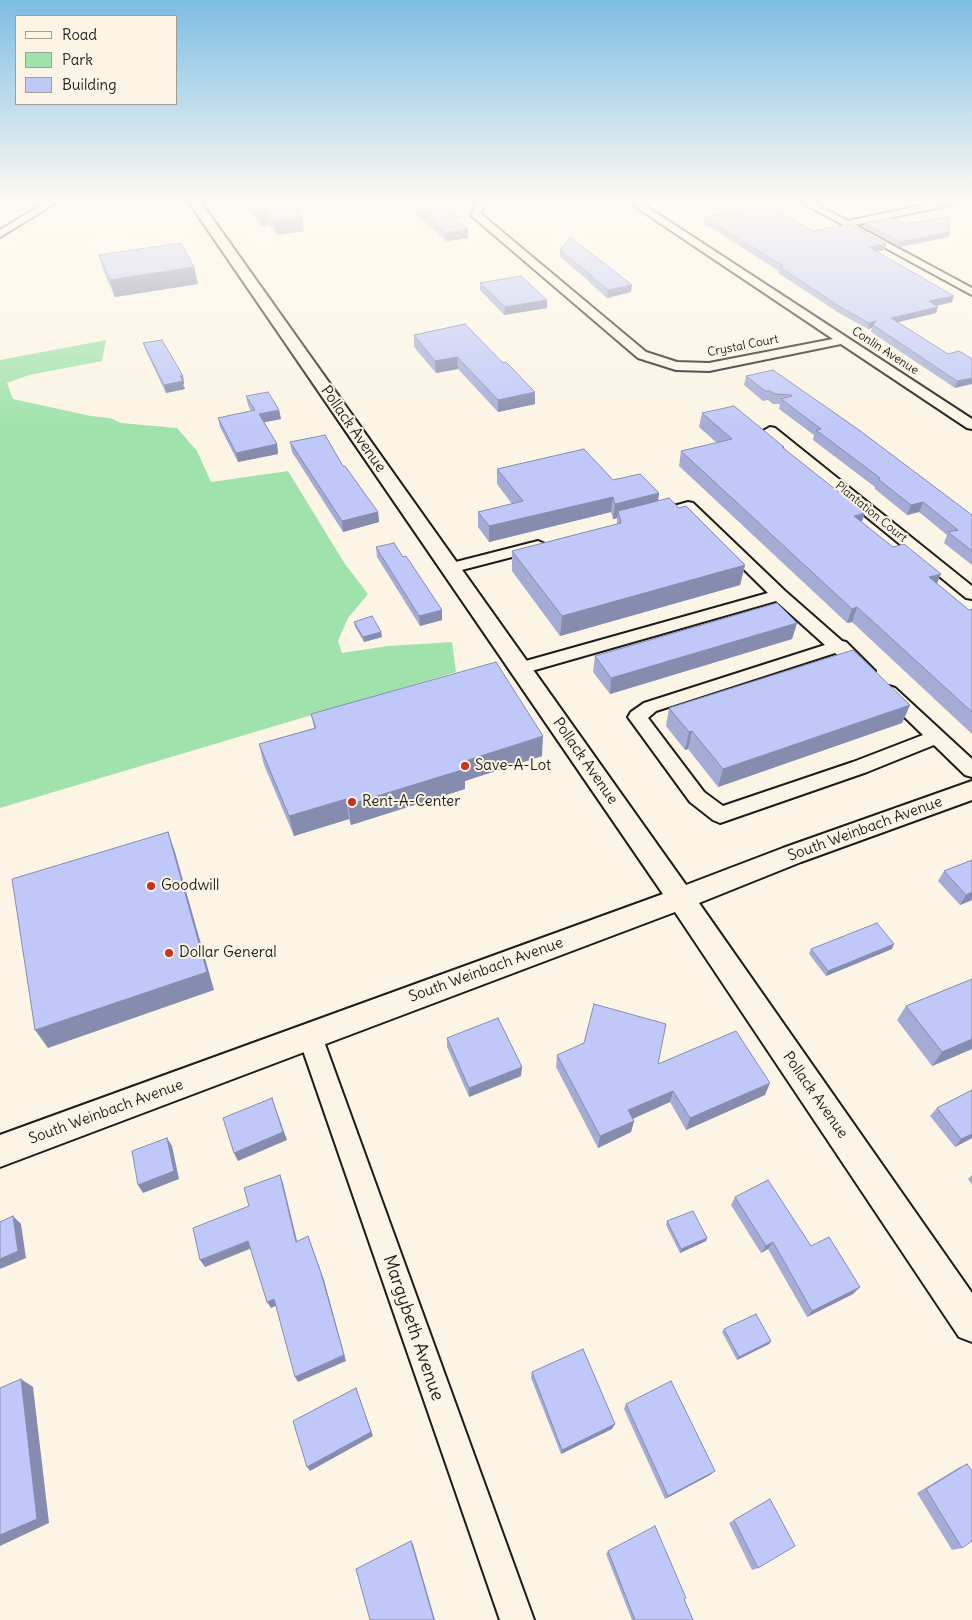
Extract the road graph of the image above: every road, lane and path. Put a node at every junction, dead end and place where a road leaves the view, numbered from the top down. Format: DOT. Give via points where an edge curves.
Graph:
graph roads {
  1 [pos="247,277"];
  2 [pos="549,277"];
  3 [pos="747,277"];
  4 [pos="943,277"];
  5 [pos="972,292"];
  6 [pos="844,340"];
  7 [pos="972,425"];
  8 [pos="770,431"];
  9 [pos="644,518"];
  10 [pos="550,543"];
  11 [pos="450,568"];
  12 [pos="779,594"];
  13 [pos="972,594"];
  14 [pos="840,646"];
  15 [pos="521,668"];
  16 [pos="936,737"];
  17 [pos="972,770"];
  18 [pos="972,790"];
  19 [pos="681,899"];
  20 [pos="310,1036"];
  21 [pos="0,1151"];
  22 [pos="972,1324"];
  23 [pos="517,1620"];
  1 -- 11 [label="street, Pollack Avenue"];
  2 -- 6 [label="street, Crystal Court" via="642,355 676,366 709,367"];
  3 -- 6 [label="street, Conlin Avenue"];
  4 -- 5 [label="street"];
  6 -- 7 [label="street, Conlin Avenue"];
  8 -- 13 [label="street, Plantation Court"];
  9 -- 12 [label="street" via="688,506"];
  10 -- 11 [label="street"];
  11 -- 15 [label="street, Pollack Avenue"];
  12 -- 14 [label="street"];
  12 -- 15 [label="street"];
  14 -- 16 [label="street"];
  14 -- 16 [label="street" via="650,707 637,717 696,797 720,815"];
  15 -- 19 [label="street, Pollack Avenue"];
  16 -- 17 [label="street"];
  18 -- 19 [label="street, South Weinbach Avenue"];
  19 -- 20 [label="street, South Weinbach Avenue"];
  19 -- 22 [label="street, Pollack Avenue"];
  20 -- 21 [label="street, South Weinbach Avenue"];
  20 -- 23 [label="street, Margybeth Avenue"];
}
